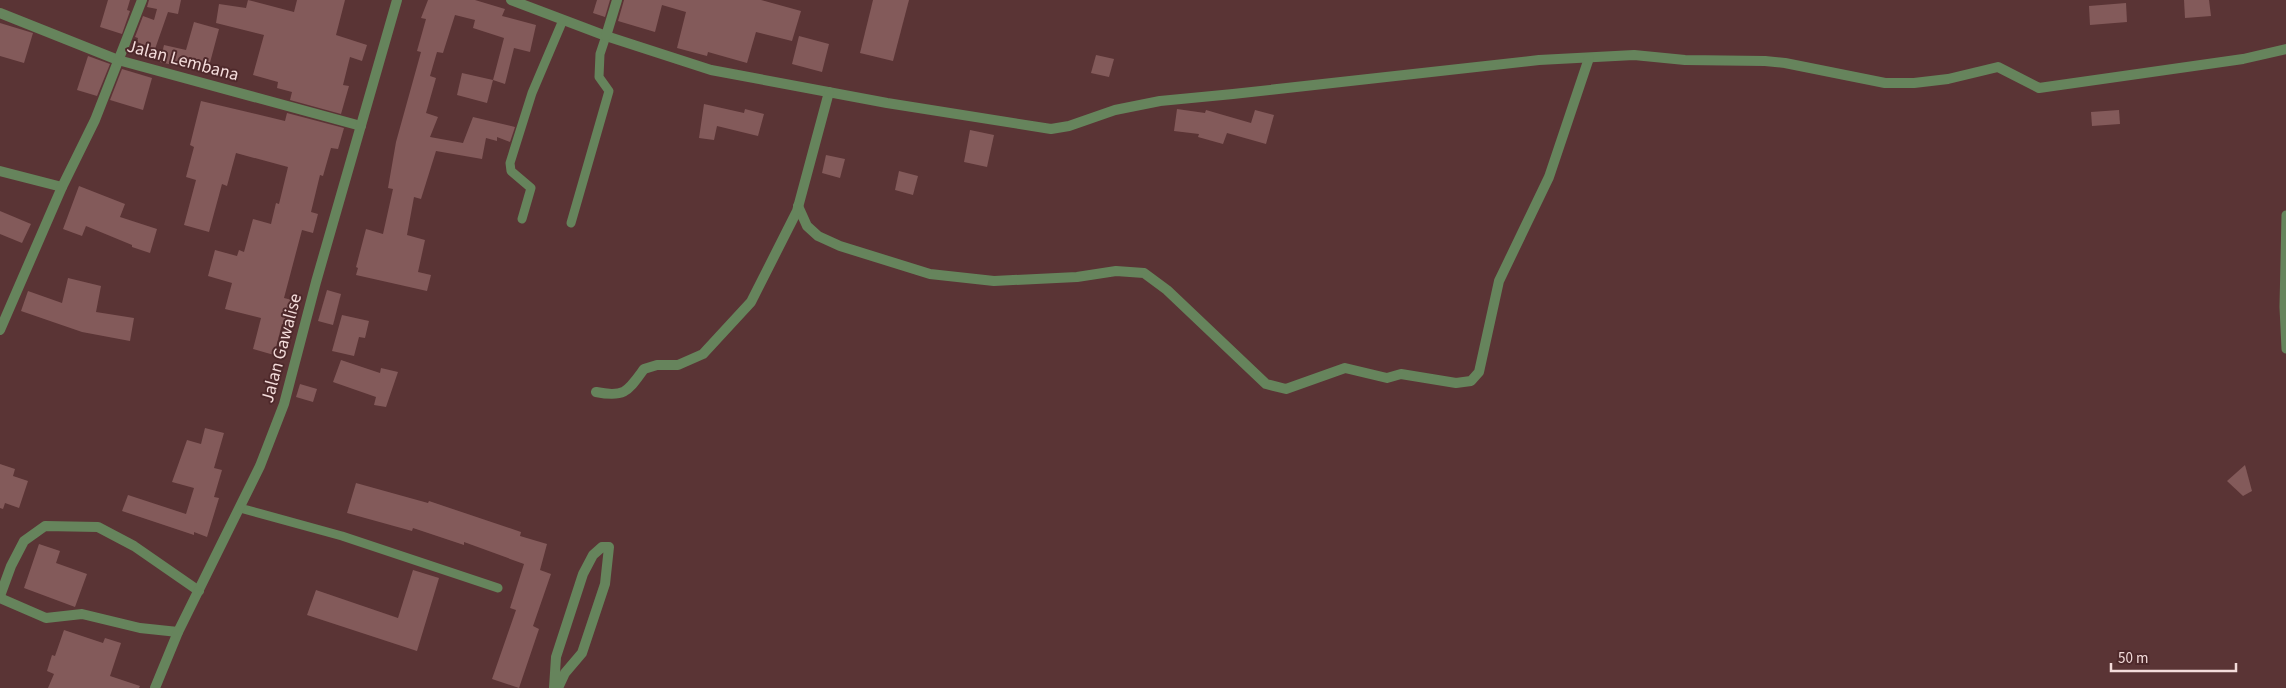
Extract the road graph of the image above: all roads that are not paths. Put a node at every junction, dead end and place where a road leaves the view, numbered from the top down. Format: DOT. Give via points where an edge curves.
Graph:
graph roads {
  1 [pos="142,0"];
  2 [pos="397,0"];
  3 [pos="511,0"];
  4 [pos="617,0"];
  5 [pos="0,13"];
  6 [pos="563,20"];
  7 [pos="606,36"];
  8 [pos="2286,49"];
  9 [pos="1589,58"];
  10 [pos="118,60"];
  11 [pos="829,92"];
  12 [pos="361,126"];
  13 [pos="0,171"];
  14 [pos="62,187"];
  15 [pos="798,206"];
  16 [pos="2286,215"];
  17 [pos="522,219"];
  18 [pos="571,223"];
  19 [pos="0,330"];
  20 [pos="2286,349"];
  21 [pos="596,392"];
  22 [pos="240,508"];
  23 [pos="498,588"];
  24 [pos="199,591"];
  25 [pos="0,597"];
  26 [pos="178,632"];
  27 [pos="155,688"];
  28 [pos="556,688"];
  1 -- 10 [label="street"];
  2 -- 12 [label="street, Jalan Gawalise"];
  3 -- 6 [label="street"];
  4 -- 7 [label="street"];
  5 -- 10 [label="street, Jalan Lembana"];
  6 -- 7 [label="street"];
  6 -- 17 [label="lane" via="532,93 510,163 511,172 531,188"];
  7 -- 11 [label="street" via="711,70"];
  7 -- 18 [label="lane" via="600,54 599,77 609,92"];
  8 -- 9 [label="street" via="2205,65 2039,88 1998,67 1914,84 1884,83 1765,61 1685,60 1634,55"];
  9 -- 11 [label="street" via="1539,60 1160,101 1051,129"];
  9 -- 15 [label="street" via="1549,177 1498,281 1479,372 1471,381 1456,383 1401,374 1387,378 1345,368 1286,389 1266,384 1167,290 1144,273 1116,271 1077,277 994,281 930,274 818,236 807,226"];
  10 -- 12 [label="street, Jalan Lembana"];
  10 -- 14 [label="street"];
  11 -- 15 [label="street"];
  12 -- 22 [label="street, Jalan Gawalise" via="284,404"];
  13 -- 14 [label="street"];
  14 -- 19 [label="street"];
  15 -- 21 [label="street" via="751,302 703,354 678,365 644,369 628,391 613,396"];
  16 -- 20 [label="lane"];
  22 -- 23 [label="lane" via="342,536"];
  22 -- 24 [label="street, Jalan Gawalise"];
  24 -- 25 [label="street" via="134,546 98,527 45,526 24,541 10,566"];
  24 -- 26 [label="street, Jalan Gawalise"];
  25 -- 26 [label="street" via="46,618 82,614 140,628"];
  26 -- 27 [label="street, Jalan Gawalise"];
  28 -- 28 [label="street" via="556,657 583,574 593,555 609,547 605,584 582,652"];
}
